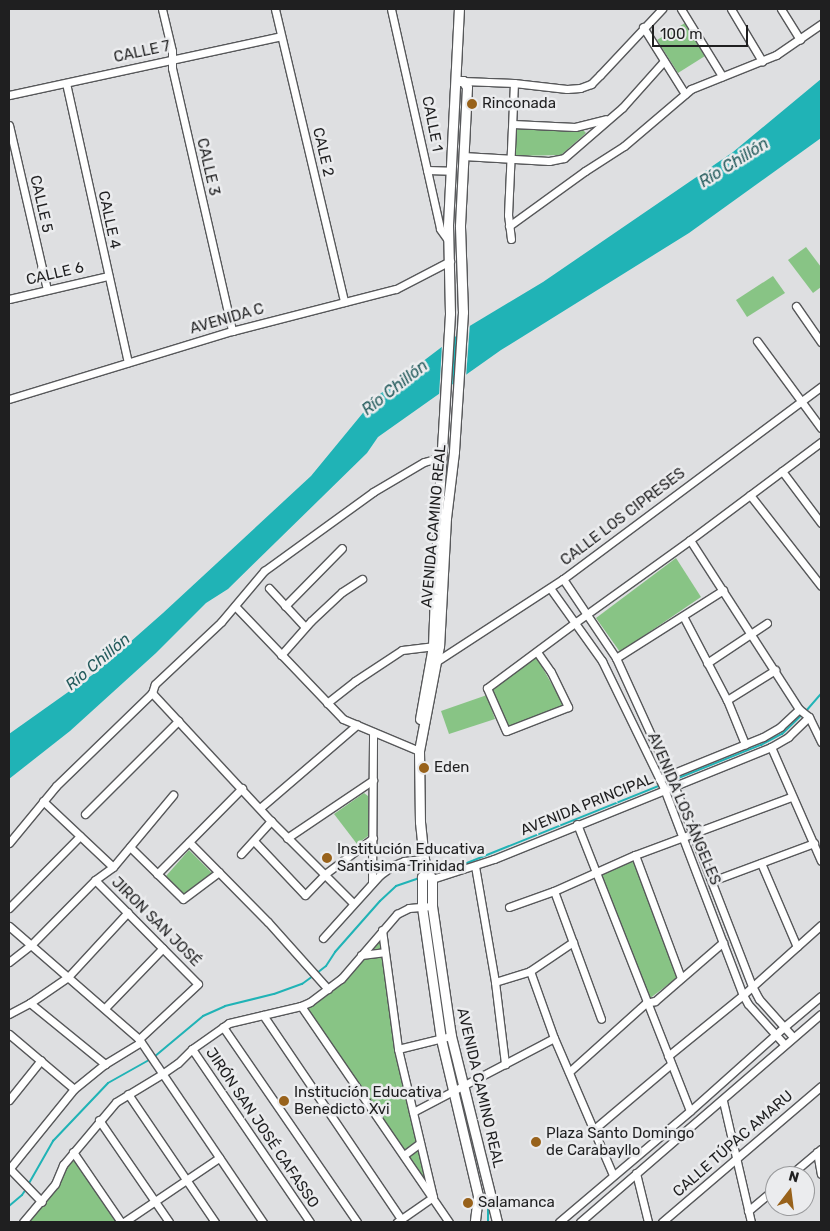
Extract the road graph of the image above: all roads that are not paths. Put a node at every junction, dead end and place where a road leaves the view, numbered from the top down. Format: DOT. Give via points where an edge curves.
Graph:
graph roads {
  1 [pos="162,9"];
  2 [pos="275,9"];
  3 [pos="392,9"];
  4 [pos="459,9"];
  5 [pos="662,9"];
  6 [pos="681,9"];
  7 [pos="731,9"];
  8 [pos="781,9"];
  9 [pos="821,24"];
  10 [pos="643,27"];
  11 [pos="281,36"];
  12 [pos="800,39"];
  13 [pos="172,59"];
  14 [pos="664,60"];
  15 [pos="762,60"];
  16 [pos="722,76"];
  17 [pos="460,81"];
  18 [pos="66,83"];
  19 [pos="514,83"];
  20 [pos="685,94"];
  21 [pos="9,95"];
  22 [pos="610,118"];
  23 [pos="513,124"];
  24 [pos="9,125"];
  25 [pos="463,156"];
  26 [pos="511,158"];
  27 [pos="427,170"];
  28 [pos="451,171"];
  29 [pos="509,226"];
  30 [pos="511,239"];
  31 [pos="449,241"];
  32 [pos="450,261"];
  33 [pos="108,276"];
  34 [pos="47,290"];
  35 [pos="9,299"];
  36 [pos="344,302"];
  37 [pos="796,306"];
  38 [pos="232,331"];
  39 [pos="757,341"];
  40 [pos="821,342"];
  41 [pos="128,362"];
  42 [pos="821,387"];
  43 [pos="9,399"];
  44 [pos="801,402"];
  45 [pos="821,428"];
  46 [pos="821,442"];
  47 [pos="441,454"];
  48 [pos="782,471"];
  49 [pos="750,495"];
  50 [pos="821,523"];
  51 [pos="690,540"];
  52 [pos="342,548"];
  53 [pos="362,579"];
  54 [pos="563,579"];
  55 [pos="821,586"];
  56 [pos="269,588"];
  57 [pos="550,588"];
  58 [pos="723,590"];
  59 [pos="235,606"];
  60 [pos="285,606"];
  61 [pos="587,615"];
  62 [pos="684,616"];
  63 [pos="576,622"];
  64 [pos="767,623"];
  65 [pos="305,627"];
  66 [pos="751,633"];
  67 [pos="433,646"];
  68 [pos="536,652"];
  69 [pos="281,655"];
  70 [pos="616,658"];
  71 [pos="437,661"];
  72 [pos="707,664"];
  73 [pos="774,670"];
  74 [pos="152,693"];
  75 [pos="727,700"];
  76 [pos="327,703"];
  77 [pos="799,709"];
  78 [pos="809,717"];
  79 [pos="178,721"];
  80 [pos="356,725"];
  81 [pos="373,732"];
  82 [pos="420,740"];
  83 [pos="821,742"];
  84 [pos="745,744"];
  85 [pos="771,747"];
  86 [pos="419,750"];
  87 [pos="670,775"];
  88 [pos="659,779"];
  89 [pos="373,780"];
  90 [pos="674,785"];
  91 [pos="242,788"];
  92 [pos="664,789"];
  93 [pos="173,795"];
  94 [pos="791,797"];
  95 [pos="44,801"];
  96 [pos="260,808"];
  97 [pos="85,814"];
  98 [pos="271,821"];
  99 [pos="577,824"];
  100 [pos="693,834"];
  101 [pos="80,836"];
  102 [pos="683,837"];
  103 [pos="288,838"];
  104 [pos="373,838"];
  105 [pos="254,841"];
  106 [pos="189,842"];
  107 [pos="9,843"];
  108 [pos="814,843"];
  109 [pos="130,847"];
  110 [pos="241,854"];
  111 [pos="635,855"];
  112 [pos="424,859"];
  113 [pos="821,860"];
  114 [pos="761,862"];
  115 [pos="475,866"];
  116 [pos="113,867"];
  117 [pos="219,872"];
  118 [pos="596,872"];
  119 [pos="157,874"];
  120 [pos="325,874"];
  121 [pos="429,875"];
  122 [pos="95,880"];
  123 [pos="712,881"];
  124 [pos="372,883"];
  125 [pos="554,891"];
  126 [pos="353,903"];
  127 [pos="432,906"];
  128 [pos="422,907"];
  129 [pos="509,907"];
  130 [pos="9,908"];
  131 [pos="128,912"];
  132 [pos="821,925"];
  133 [pos="9,926"];
  134 [pos="382,930"];
  135 [pos="323,938"];
  136 [pos="574,942"];
  137 [pos="723,942"];
  138 [pos="31,945"];
  139 [pos="797,947"];
  140 [pos="163,948"];
  141 [pos="384,952"];
  142 [pos="361,955"];
  143 [pos="9,962"];
  144 [pos="530,971"];
  145 [pos="68,976"];
  146 [pos="681,978"];
  147 [pos="495,982"];
  148 [pos="752,986"];
  149 [pos="328,989"];
  150 [pos="743,995"];
  151 [pos="821,996"];
  152 [pos="30,1003"];
  153 [pos="646,1003"];
  154 [pos="301,1006"];
  155 [pos="105,1008"];
  156 [pos="9,1014"];
  157 [pos="821,1014"];
  158 [pos="263,1016"];
  159 [pos="601,1019"];
  160 [pos="784,1026"];
  161 [pos="223,1027"];
  162 [pos="775,1034"];
  163 [pos="451,1036"];
  164 [pos="10,1037"];
  165 [pos="793,1037"];
  166 [pos="554,1038"];
  167 [pos="441,1039"];
  168 [pos="140,1041"];
  169 [pos="784,1044"];
  170 [pos="192,1049"];
  171 [pos="398,1049"];
  172 [pos="668,1056"];
  173 [pos="41,1060"];
  174 [pos="105,1064"];
  175 [pos="505,1064"];
  176 [pos="671,1064"];
  177 [pos="569,1072"];
  178 [pos="162,1074"];
  179 [pos="463,1086"];
  180 [pos="821,1086"];
  181 [pos="74,1089"];
  182 [pos="453,1091"];
  183 [pos="128,1094"];
  184 [pos="9,1100"];
  185 [pos="723,1101"];
  186 [pos="690,1111"];
  187 [pos="413,1112"];
  188 [pos="99,1120"];
  189 [pos="593,1130"];
  190 [pos="420,1143"];
  191 [pos="819,1150"];
  192 [pos="73,1152"];
  193 [pos="404,1155"];
  194 [pos="219,1158"];
  195 [pos="737,1158"];
  196 [pos="801,1166"];
  197 [pos="9,1168"];
  198 [pos="636,1173"];
  199 [pos="821,1174"];
  200 [pos="613,1175"];
  201 [pos="186,1180"];
  202 [pos="433,1197"];
  203 [pos="765,1197"];
  204 [pos="42,1202"];
  205 [pos="154,1202"];
  206 [pos="748,1211"];
  207 [pos="399,1221"];
  208 [pos="23,1222"];
  209 [pos="123,1222"];
  210 [pos="169,1222"];
  211 [pos="216,1222"];
  212 [pos="263,1222"];
  213 [pos="310,1222"];
  214 [pos="357,1222"];
  215 [pos="450,1222"];
  216 [pos="475,1222"];
  217 [pos="496,1222"];
  218 [pos="559,1222"];
  219 [pos="580,1222"];
  220 [pos="648,1222"];
  221 [pos="662,1222"];
  222 [pos="751,1222"];
  1 -- 13 [label="street, CALLE 3"];
  2 -- 11 [label="street, CALE 2"];
  3 -- 27 [label="street, CALLE 1"];
  4 -- 17 [label="main road"];
  5 -- 10 [label="street"];
  6 -- 16 [label="street"];
  7 -- 15 [label="street"];
  8 -- 12 [label="street"];
  9 -- 12 [label="street"];
  10 -- 14 [label="street"];
  10 -- 19 [label="street" via="591,84 567,89"];
  11 -- 13 [label="street, CALLE 7"];
  11 -- 36 [label="street, CALE 2"];
  12 -- 15 [label="street"];
  13 -- 18 [label="street, CALLE 7"];
  13 -- 38 [label="street, CALLE 3"];
  14 -- 20 [label="street"];
  14 -- 22 [label="street"];
  15 -- 16 [label="street"];
  16 -- 20 [label="street"];
  17 -- 19 [label="street"];
  17 -- 25 [label="main road, AVENIDA CAMINO REAL" via="467,87"];
  17 -- 28 [label="main road, AVENIDA CAMINO REAL"];
  18 -- 21 [label="street, CALLE 7"];
  18 -- 33 [label="street, CALLE 4"];
  19 -- 23 [label="street"];
  20 -- 29 [label="street" via="624,146"];
  22 -- 23 [label="street" via="575,127"];
  22 -- 26 [label="street" via="564,158 550,161"];
  23 -- 26 [label="street"];
  24 -- 34 [label="street, CALLE 5"];
  25 -- 26 [label="street"];
  25 -- 71 [label="main road, AVENIDA CAMINO REAL" via="460,227 463,312"];
  26 -- 29 [label="street"];
  27 -- 28 [label="street"];
  27 -- 31 [label="street, CALLE 1" via="440,229"];
  28 -- 31 [label="main road, AVENIDA CAMINO REAL"];
  29 -- 30 [label="street"];
  31 -- 32 [label="main road, AVENIDA CAMINO REAL"];
  32 -- 36 [label="street, AVENIDA C" via="396,289"];
  32 -- 47 [label="main road, AVENIDA CAMINO REAL"];
  33 -- 34 [label="street, CALLE 6"];
  33 -- 41 [label="street, CALLE 4"];
  34 -- 35 [label="street, CALLE 6"];
  36 -- 38 [label="street, AVENIDA C"];
  37 -- 40 [label="street"];
  38 -- 41 [label="street, AVENIDA C"];
  39 -- 44 [label="street"];
  41 -- 43 [label="street, AVENIDA C"];
  42 -- 44 [label="street, CALLE LOS CIPRESES"];
  44 -- 45 [label="street"];
  44 -- 54 [label="street, CALLE LOS CIPRESES"];
  46 -- 48 [label="street"];
  47 -- 59 [label="street" via="419,464 354,506 264,571"];
  47 -- 67 [label="main road, AVENIDA CAMINO REAL"];
  48 -- 49 [label="street"];
  48 -- 50 [label="street"];
  49 -- 51 [label="street"];
  49 -- 55 [label="street"];
  51 -- 58 [label="street"];
  51 -- 61 [label="street"];
  52 -- 60 [label="street"];
  53 -- 65 [label="street" via="342,592"];
  54 -- 57 [label="street, CALLE LOS CIPRESES"];
  54 -- 61 [label="street, AVENIDA LOS ÁNGELES"];
  56 -- 60 [label="street"];
  57 -- 63 [label="street, AVENIDA LOS ÁNGELES"];
  57 -- 71 [label="street, CALLE LOS CIPRESES"];
  58 -- 62 [label="street"];
  58 -- 66 [label="street"];
  59 -- 69 [label="street"];
  59 -- 74 [label="street" via="155,684"];
  60 -- 65 [label="street"];
  61 -- 63 [label="street"];
  61 -- 70 [label="street, AVENIDA LOS ÁNGELES"];
  62 -- 70 [label="street"];
  62 -- 72 [label="street"];
  63 -- 68 [label="street"];
  63 -- 88 [label="street, AVENIDA LOS ÁNGELES" via="602,661"];
  64 -- 66 [label="street"];
  65 -- 69 [label="street"];
  66 -- 72 [label="street"];
  66 -- 73 [label="street"];
  67 -- 76 [label="street" via="402,650"];
  67 -- 82 [label="main road, AVENIDA CAMINO REAL" via="420,715"];
  68 -- 68 [label="street" via="551,672 568,707 506,731 487,688"];
  69 -- 76 [label="street"];
  70 -- 87 [label="street, AVENIDA LOS ÁNGELES"];
  71 -- 82 [label="main road, AVENIDA CAMINO REAL"];
  72 -- 75 [label="street"];
  73 -- 75 [label="street"];
  73 -- 77 [label="street"];
  74 -- 79 [label="street"];
  74 -- 95 [label="street"];
  75 -- 84 [label="street"];
  76 -- 80 [label="street" via="343,720"];
  77 -- 78 [label="street"];
  77 -- 84 [label="street, AVENIDA PRINCIPAL" via="780,726"];
  78 -- 83 [label="street"];
  78 -- 85 [label="street, AVENIDA PRINCIPAL"];
  79 -- 91 [label="street"];
  79 -- 97 [label="street"];
  80 -- 81 [label="street"];
  80 -- 96 [label="street"];
  81 -- 86 [label="street"];
  81 -- 89 [label="street"];
  82 -- 86 [label="main road, AVENIDA CAMINO REAL"];
  84 -- 87 [label="street, AVENIDA PRINCIPAL"];
  85 -- 90 [label="street, AVENIDA PRINCIPAL"];
  85 -- 94 [label="street"];
  86 -- 112 [label="main road, AVENIDA CAMINO REAL"];
  87 -- 88 [label="street, AVENIDA PRINCIPAL"];
  87 -- 90 [label="street, AVENIDA LOS ÁNGELES"];
  88 -- 92 [label="street, AVENIDA LOS ÁNGELES"];
  89 -- 103 [label="street"];
  89 -- 104 [label="street"];
  90 -- 92 [label="street, AVENIDA PRINCIPAL"];
  90 -- 100 [label="street, AVENIDA LOS ÁNGELES"];
  91 -- 96 [label="street"];
  91 -- 106 [label="street"];
  92 -- 99 [label="street, AVENIDA PRINCIPAL"];
  92 -- 102 [label="street, AVENIDA LOS ÁNGELES"];
  93 -- 109 [label="street"];
  94 -- 100 [label="street"];
  94 -- 108 [label="street"];
  95 -- 101 [label="street"];
  95 -- 107 [label="street"];
  96 -- 98 [label="street"];
  98 -- 103 [label="street"];
  98 -- 105 [label="street"];
  99 -- 115 [label="street, AVENIDA PRINCIPAL"];
  99 -- 118 [label="street"];
  100 -- 102 [label="street"];
  100 -- 123 [label="street, AVENIDA LOS ÁNGELES"];
  101 -- 116 [label="street"];
  101 -- 130 [label="street"];
  102 -- 111 [label="street"];
  102 -- 137 [label="street, AVENIDA LOS ÁNGELES"];
  103 -- 120 [label="street"];
  104 -- 120 [label="street"];
  104 -- 124 [label="street"];
  105 -- 110 [label="street"];
  105 -- 120 [label="street" via="305,895"];
  106 -- 117 [label="street"];
  106 -- 119 [label="street"];
  108 -- 113 [label="street"];
  108 -- 114 [label="street"];
  109 -- 116 [label="street"];
  109 -- 119 [label="street"];
  111 -- 118 [label="street"];
  111 -- 146 [label="street"];
  112 -- 121 [label="main road, AVENIDA CAMINO REAL"];
  112 -- 124 [label="street" via="394,865"];
  114 -- 123 [label="street"];
  114 -- 139 [label="street"];
  115 -- 121 [label="street, AVENIDA PRINCIPAL"];
  115 -- 147 [label="street"];
  116 -- 122 [label="street"];
  117 -- 119 [label="street" via="183,899"];
  117 -- 149 [label="street"];
  118 -- 125 [label="street"];
  118 -- 153 [label="street"];
  120 -- 126 [label="street"];
  121 -- 127 [label="main road, AVENIDA CAMINO REAL"];
  121 -- 128 [label="main road, AVENIDA CAMINO REAL" via="422,877"];
  122 -- 131 [label="street, JIRON SAN JOSÉ"];
  122 -- 138 [label="street"];
  123 -- 148 [label="street, AVENIDA LOS ÁNGELES"];
  124 -- 126 [label="street"];
  125 -- 129 [label="street"];
  125 -- 136 [label="street"];
  126 -- 135 [label="street"];
  127 -- 128 [label="street"];
  127 -- 163 [label="main road, AVENIDA CAMINO REAL"];
  128 -- 134 [label="street" via="403,910"];
  128 -- 167 [label="main road, AVENIDA CAMINO REAL"];
  131 -- 140 [label="street, JIRON SAN JOSÉ"];
  131 -- 145 [label="street"];
  132 -- 139 [label="street"];
  133 -- 138 [label="street"];
  134 -- 141 [label="street"];
  134 -- 142 [label="street"];
  136 -- 144 [label="street"];
  136 -- 159 [label="street"];
  137 -- 146 [label="street"];
  137 -- 150 [label="street, AVENIDA LOS ÁNGELES"];
  138 -- 143 [label="street"];
  138 -- 145 [label="street"];
  139 -- 148 [label="street"];
  140 -- 155 [label="street"];
  140 -- 168 [label="street, JIRON SAN JOSÉ" via="198,984"];
  141 -- 142 [label="street"];
  141 -- 171 [label="street"];
  142 -- 149 [label="street"];
  144 -- 147 [label="street"];
  144 -- 166 [label="street"];
  145 -- 152 [label="street"];
  145 -- 155 [label="street"];
  146 -- 153 [label="street" via="655,1001"];
  147 -- 175 [label="street"];
  148 -- 150 [label="street"];
  148 -- 160 [label="street, AVENIDA LOS ÁNGELES" via="759,999"];
  149 -- 154 [label="street"];
  150 -- 162 [label="street, AVENIDA LOS ÁNGELES"];
  150 -- 172 [label="street"];
  151 -- 160 [label="street"];
  152 -- 156 [label="street"];
  152 -- 174 [label="street"];
  153 -- 172 [label="street"];
  153 -- 177 [label="street"];
  154 -- 158 [label="street"];
  154 -- 193 [label="street"];
  155 -- 168 [label="street"];
  157 -- 165 [label="street"];
  158 -- 161 [label="street"];
  158 -- 207 [label="street"];
  160 -- 162 [label="street"];
  160 -- 165 [label="street, AVENIDA LOS ÁNGELES"];
  161 -- 170 [label="street"];
  161 -- 214 [label="street"];
  162 -- 169 [label="street, AVENIDA LOS ÁNGELES"];
  162 -- 186 [label="street"];
  163 -- 167 [label="street"];
  163 -- 179 [label="main road, AVENIDA CAMINO REAL"];
  164 -- 173 [label="street"];
  165 -- 169 [label="street"];
  166 -- 175 [label="street"];
  166 -- 177 [label="street"];
  167 -- 171 [label="street"];
  167 -- 182 [label="main road, AVENIDA CAMINO REAL"];
  168 -- 174 [label="street"];
  168 -- 178 [label="street"];
  169 -- 185 [label="street"];
  170 -- 178 [label="street"];
  170 -- 213 [label="street, JIRÓN SAN JOSÉ CAFASSO"];
  171 -- 187 [label="street"];
  172 -- 176 [label="street"];
  173 -- 181 [label="street"];
  173 -- 184 [label="street"];
  174 -- 181 [label="street"];
  175 -- 179 [label="street"];
  176 -- 186 [label="street"];
  176 -- 189 [label="street"];
  177 -- 189 [label="street"];
  178 -- 183 [label="street"];
  178 -- 194 [label="street"];
  179 -- 182 [label="street"];
  179 -- 217 [label="main road, AVENIDA CAMINO REAL"];
  180 -- 195 [label="street, CALLE TÚPAC AMARU"];
  181 -- 197 [label="street"];
  182 -- 187 [label="street"];
  182 -- 216 [label="main road, AVENIDA CAMINO REAL" via="478,1196"];
  183 -- 188 [label="street"];
  183 -- 201 [label="street"];
  185 -- 195 [label="street"];
  185 -- 198 [label="street"];
  186 -- 200 [label="street"];
  187 -- 190 [label="street"];
  188 -- 192 [label="street"];
  188 -- 205 [label="street"];
  189 -- 200 [label="street"];
  190 -- 193 [label="street"];
  190 -- 202 [label="street"];
  191 -- 196 [label="street"];
  191 -- 199 [label="street"];
  192 -- 204 [label="street"];
  192 -- 209 [label="street"];
  193 -- 202 [label="street"];
  194 -- 201 [label="street"];
  194 -- 212 [label="street"];
  195 -- 206 [label="street"];
  195 -- 221 [label="street, CALLE TÚPAC AMARU"];
  197 -- 204 [label="street"];
  198 -- 219 [label="street"];
  198 -- 220 [label="street"];
  200 -- 218 [label="street"];
  201 -- 205 [label="street"];
  201 -- 211 [label="street"];
  202 -- 207 [label="street"];
  202 -- 215 [label="street"];
  203 -- 206 [label="street"];
  204 -- 208 [label="street"];
  205 -- 209 [label="street"];
  205 -- 210 [label="street"];
  206 -- 222 [label="street"];
}
